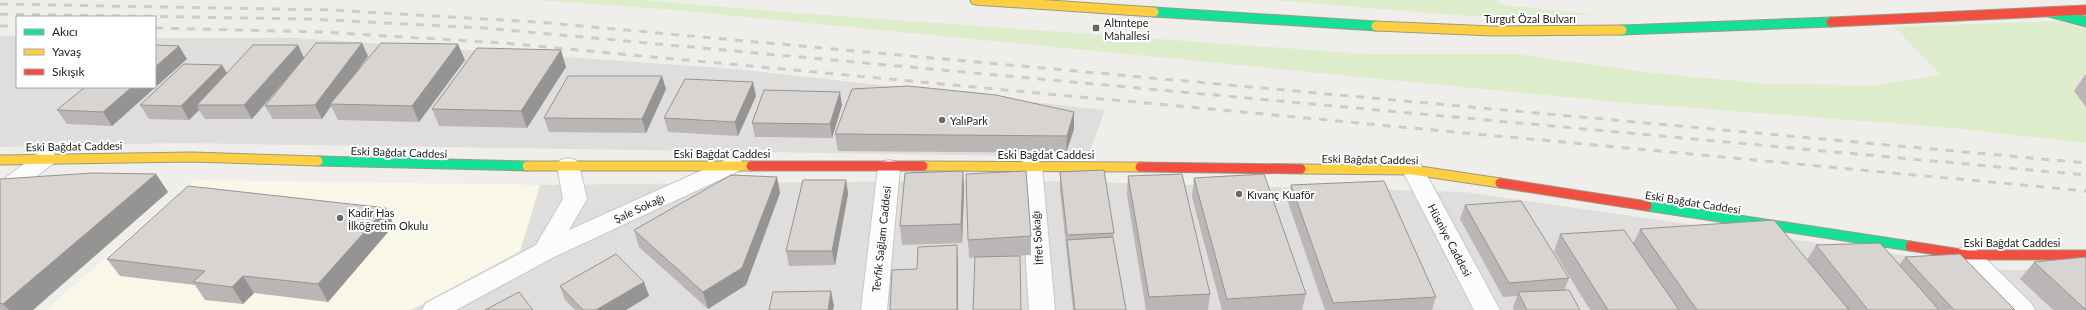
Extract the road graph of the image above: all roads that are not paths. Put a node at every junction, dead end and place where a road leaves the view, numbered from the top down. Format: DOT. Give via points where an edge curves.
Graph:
graph roads {
  1 [pos="975,0"];
  2 [pos="1043,0"];
  3 [pos="1088,7"];
  4 [pos="2086,10"];
  5 [pos="2049,12"];
  6 [pos="2086,22"];
  7 [pos="46,158"];
  8 [pos="0,160"];
  9 [pos="568,165"];
  10 [pos="733,165"];
  11 [pos="1031,166"];
  12 [pos="889,167"];
  13 [pos="1413,170"];
  14 [pos="0,193"];
  15 [pos="545,251"];
  16 [pos="1967,255"];
  17 [pos="2086,255"];
  18 [pos="435,310"];
  19 [pos="874,310"];
  20 [pos="1042,310"];
  21 [pos="1487,310"];
  22 [pos="2022,310"];
  1 -- 3 [label="main road, Turgut Özal Bulvarı"];
  2 -- 3 [label="main road"];
  3 -- 5 [label="main road, Turgut Özal Bulvarı" via="1337,24 1493,31 1671,28"];
  4 -- 5 [label="main road, Turgut Özal Bulvarı"];
  5 -- 6 [label="main road"];
  7 -- 8 [label="main road, Eski Bağdat Caddesi"];
  7 -- 9 [label="main road, Eski Bağdat Caddesi" via="192,158 468,166"];
  7 -- 14 [label="street"];
  9 -- 10 [label="main road, Eski Bağdat Caddesi"];
  9 -- 15 [label="street" via="575,199"];
  10 -- 12 [label="main road, Eski Bağdat Caddesi"];
  10 -- 15 [label="street, Şale Sokağı"];
  11 -- 12 [label="main road, Eski Bağdat Caddesi"];
  11 -- 13 [label="main road, Eski Bağdat Caddesi"];
  11 -- 20 [label="street, İffet Sokağı"];
  12 -- 19 [label="street, Tevfik Sağlam Caddesi"];
  13 -- 16 [label="main road, Eski Bağdat Caddesi"];
  13 -- 21 [label="street, Hüsniye Caddesi"];
  15 -- 18 [label="street, Şale Sokağı"];
  16 -- 17 [label="main road, Eski Bağdat Caddesi"];
  16 -- 22 [label="street"];
}
